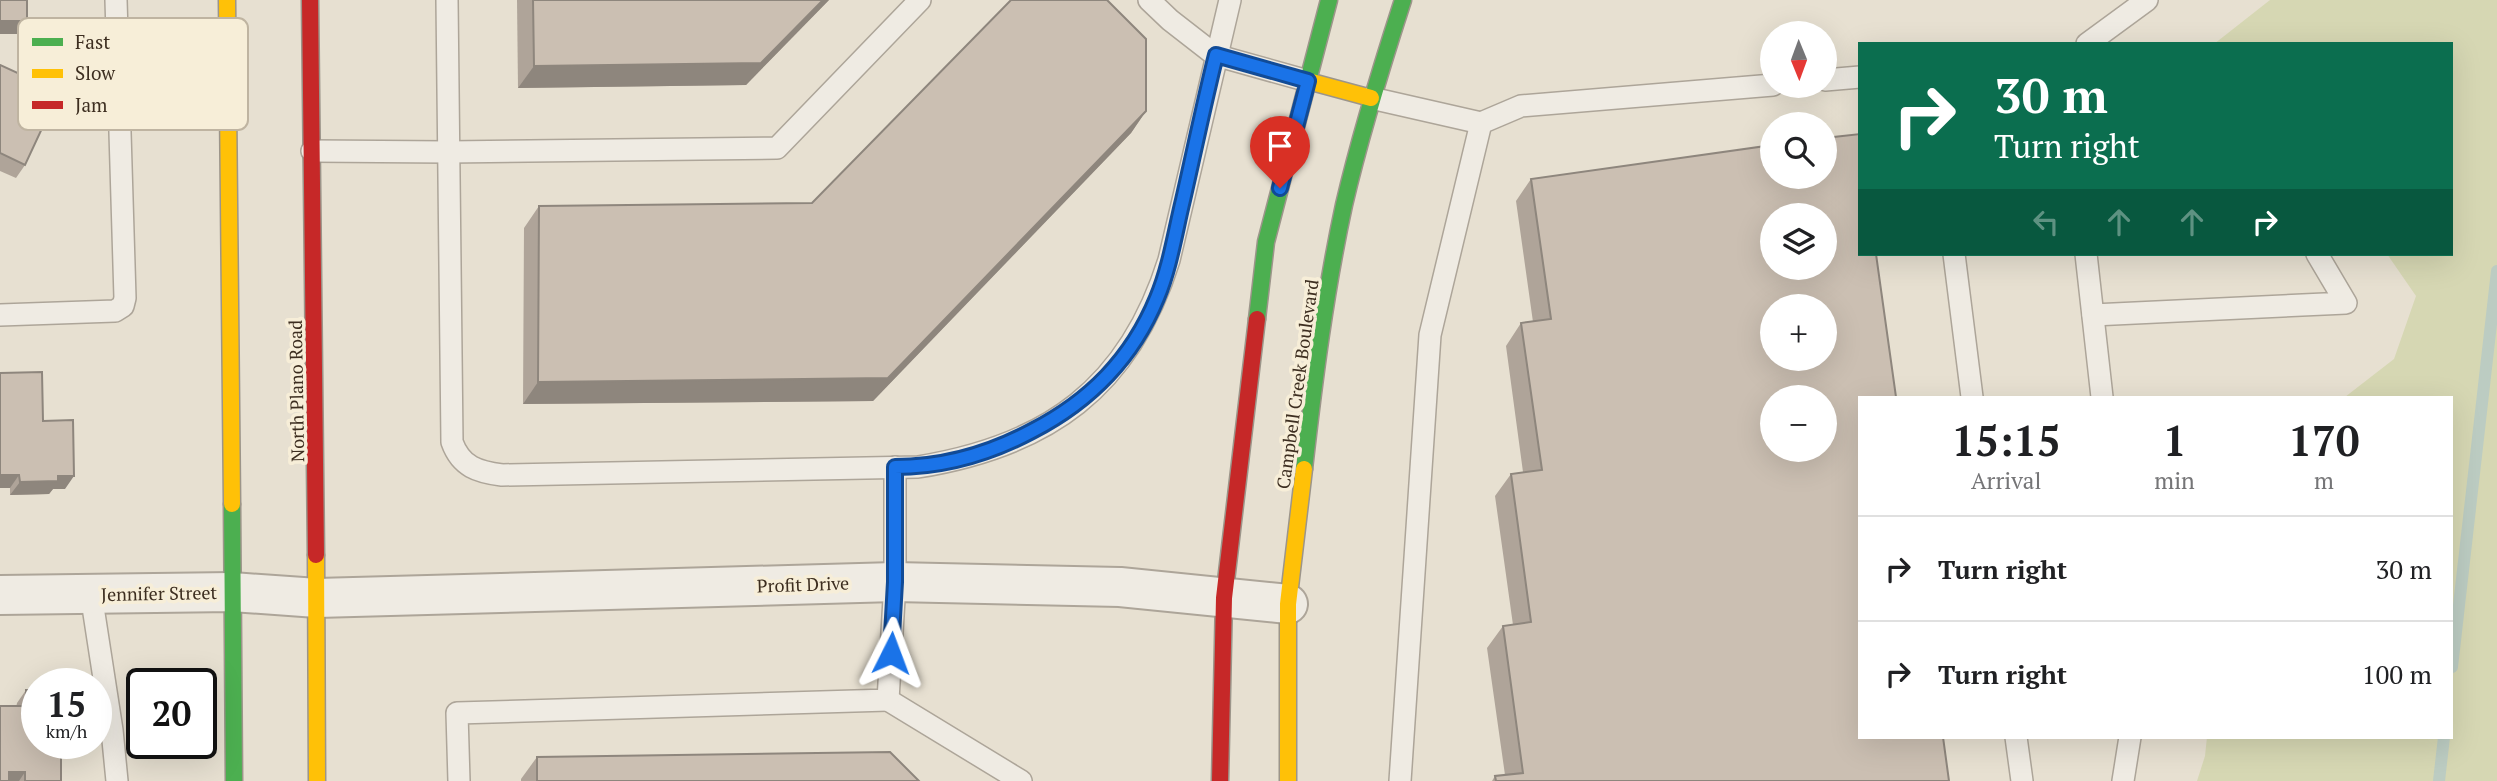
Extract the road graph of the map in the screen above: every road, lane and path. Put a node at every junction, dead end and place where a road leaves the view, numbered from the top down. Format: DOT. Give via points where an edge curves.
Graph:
graph roads {
  1 [pos="116,0"];
  2 [pos="227,0"];
  3 [pos="310,0"];
  4 [pos="447,0"];
  5 [pos="920,0"];
  6 [pos="1149,0"];
  7 [pos="1230,0"];
  8 [pos="1329,0"];
  9 [pos="1403,0"];
  10 [pos="2147,0"];
  11 [pos="117,18"];
  12 [pos="227,18"];
  13 [pos="2090,42"];
  14 [pos="1216,55"];
  15 [pos="1858,77"];
  16 [pos="1838,79"];
  17 [pos="1308,81"];
  18 [pos="1760,86"];
  19 [pos="1371,98"];
  20 [pos="1481,123"];
  21 [pos="120,130"];
  22 [pos="228,130"];
  23 [pos="312,151"];
  24 [pos="448,152"];
  25 [pos="1954,256"];
  26 [pos="2086,256"];
  27 [pos="2318,256"];
  28 [pos="0,315"];
  29 [pos="2093,315"];
  30 [pos="1972,396"];
  31 [pos="2102,396"];
  32 [pos="895,467"];
  33 [pos="895,582"];
  34 [pos="232,592"];
  35 [pos="92,594"];
  36 [pos="0,595"];
  37 [pos="317,598"];
  38 [pos="1224,598"];
  39 [pos="1288,604"];
  40 [pos="888,700"];
  41 [pos="2016,739"];
  42 [pos="2130,739"];
  43 [pos="117,781"];
  44 [pos="234,781"];
  45 [pos="317,781"];
  46 [pos="459,781"];
  47 [pos="1021,781"];
  48 [pos="1220,781"];
  49 [pos="1288,781"];
  50 [pos="1400,781"];
  51 [pos="2022,781"];
  52 [pos="2123,781"];
  1 -- 11 [label="lane"];
  2 -- 12 [label="street"];
  3 -- 23 [label="street, North Plano Road"];
  4 -- 24 [label="lane"];
  5 -- 24 [label="lane" via="777,148"];
  6 -- 14 [label="lane"];
  7 -- 14 [label="lane"];
  8 -- 17 [label="street"];
  9 -- 19 [label="street, Campbell Creek Boulevard"];
  10 -- 13 [label="lane"];
  14 -- 17 [label="lane"];
  14 -- 32 [label="lane" via="1161,286 1138,335 1115,368 1089,396 1008,443 958,460"];
  15 -- 16 [label="lane"];
  17 -- 19 [label="street"];
  17 -- 38 [label="street" via="1266,242"];
  18 -- 20 [label="lane" via="1521,106"];
  19 -- 20 [label="lane"];
  19 -- 39 [label="street, Campbell Creek Boulevard" via="1344,206 1319,341"];
  20 -- 50 [label="lane" via="1430,335"];
  21 -- 28 [label="lane" via="123,306 115,311"];
  22 -- 34 [label="street"];
  23 -- 24 [label="lane"];
  23 -- 37 [label="street, North Plano Road"];
  24 -- 32 [label="lane" via="452,442 465,464 481,473 502,475"];
  25 -- 30 [label="lane"];
  26 -- 29 [label="lane"];
  27 -- 29 [label="lane" via="2346,303"];
  29 -- 31 [label="lane"];
  32 -- 33 [label="lane"];
  33 -- 37 [label="street, Profit Drive"];
  33 -- 38 [label="street, Profit Drive" via="1120,587"];
  33 -- 40 [label="lane"];
  34 -- 35 [label="street, Jennifer Street"];
  34 -- 37 [label="street, Jennifer Street"];
  34 -- 44 [label="street"];
  35 -- 36 [label="street, Jennifer Street"];
  35 -- 43 [label="lane"];
  37 -- 45 [label="street, North Plano Road"];
  38 -- 39 [label="street, Profit Drive"];
  38 -- 48 [label="street"];
  39 -- 49 [label="street, Campbell Creek Boulevard"];
  40 -- 46 [label="lane" via="457,713"];
  40 -- 47 [label="lane"];
  41 -- 51 [label="lane"];
  42 -- 52 [label="lane"];
}
